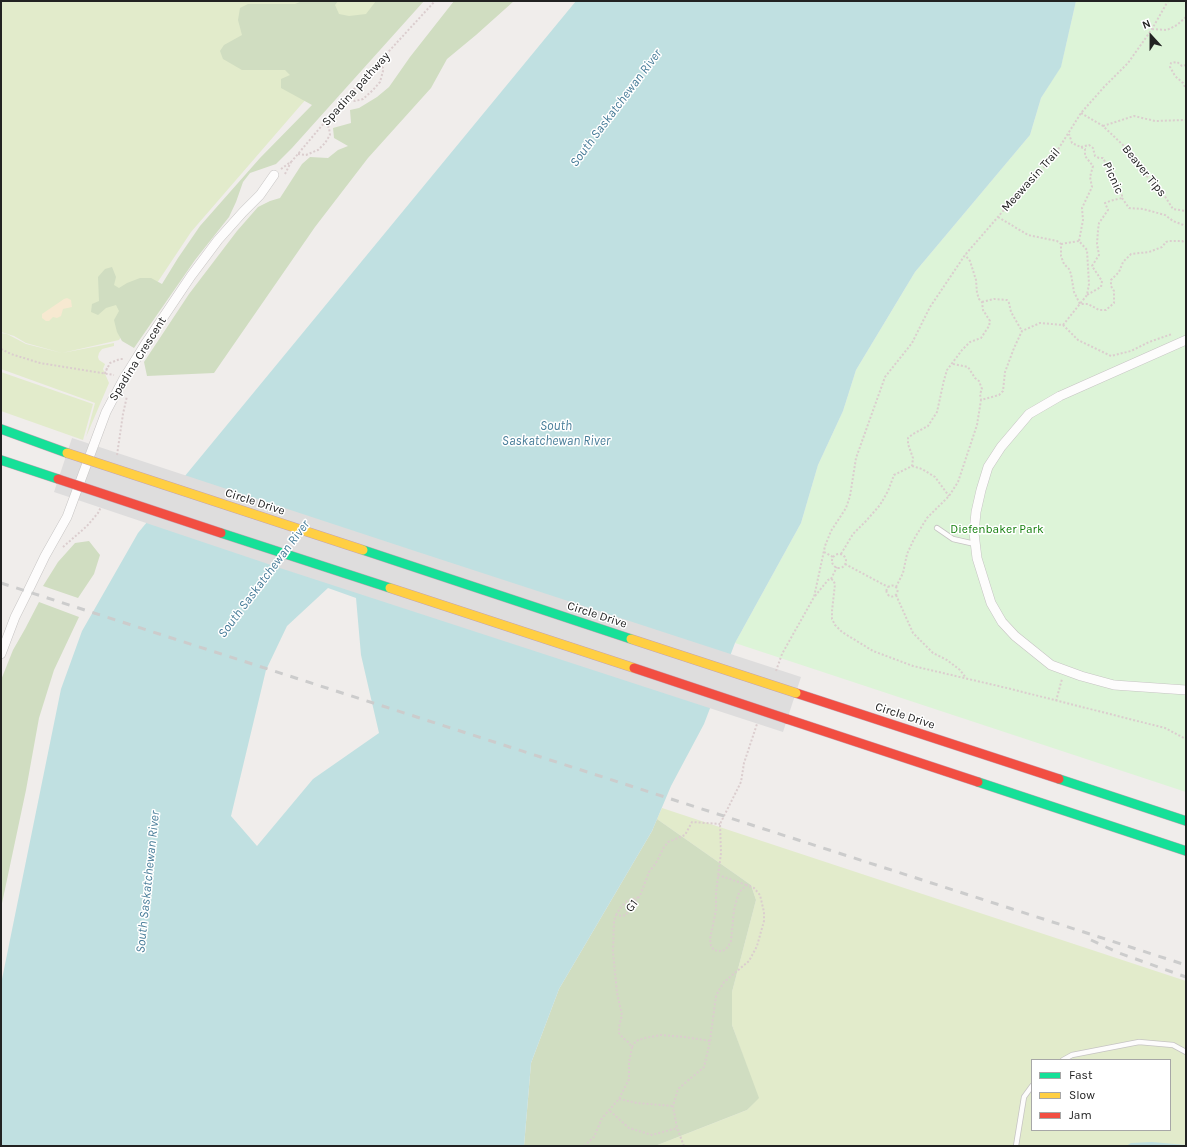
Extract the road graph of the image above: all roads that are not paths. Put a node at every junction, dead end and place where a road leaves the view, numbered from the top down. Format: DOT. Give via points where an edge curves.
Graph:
graph roads {
  1 [pos="274,175"];
  2 [pos="1186,340"];
  3 [pos="1,429"];
  4 [pos="1,460"];
  5 [pos="937,528"];
  6 [pos="975,544"];
  7 [pos="1,654"];
  8 [pos="1186,690"];
  9 [pos="1186,821"];
  10 [pos="1186,851"];
  11 [pos="1186,1052"];
  12 [pos="1065,1059"];
  13 [pos="1031,1087"];
  14 [pos="1016,1146"];
  1 -- 7 [label="street, Spadina Crescent" via="260,195 218,240 132,363 106,412 67,517 15,617"];
  2 -- 6 [label="street" via="1060,396 1029,414 988,467 976,512"];
  3 -- 9 [label="highway, Circle Drive, bridge" via="67,453"];
  4 -- 10 [label="highway, bridge"];
  5 -- 6 [label="lane" via="953,539"];
  6 -- 8 [label="street" via="991,603 1002,622 1015,636 1051,664 1114,685"];
  11 -- 12 [label="lane" via="1173,1045 1139,1042 1072,1055"];
  13 -- 14 [label="lane" via="1024,1097"];
}
